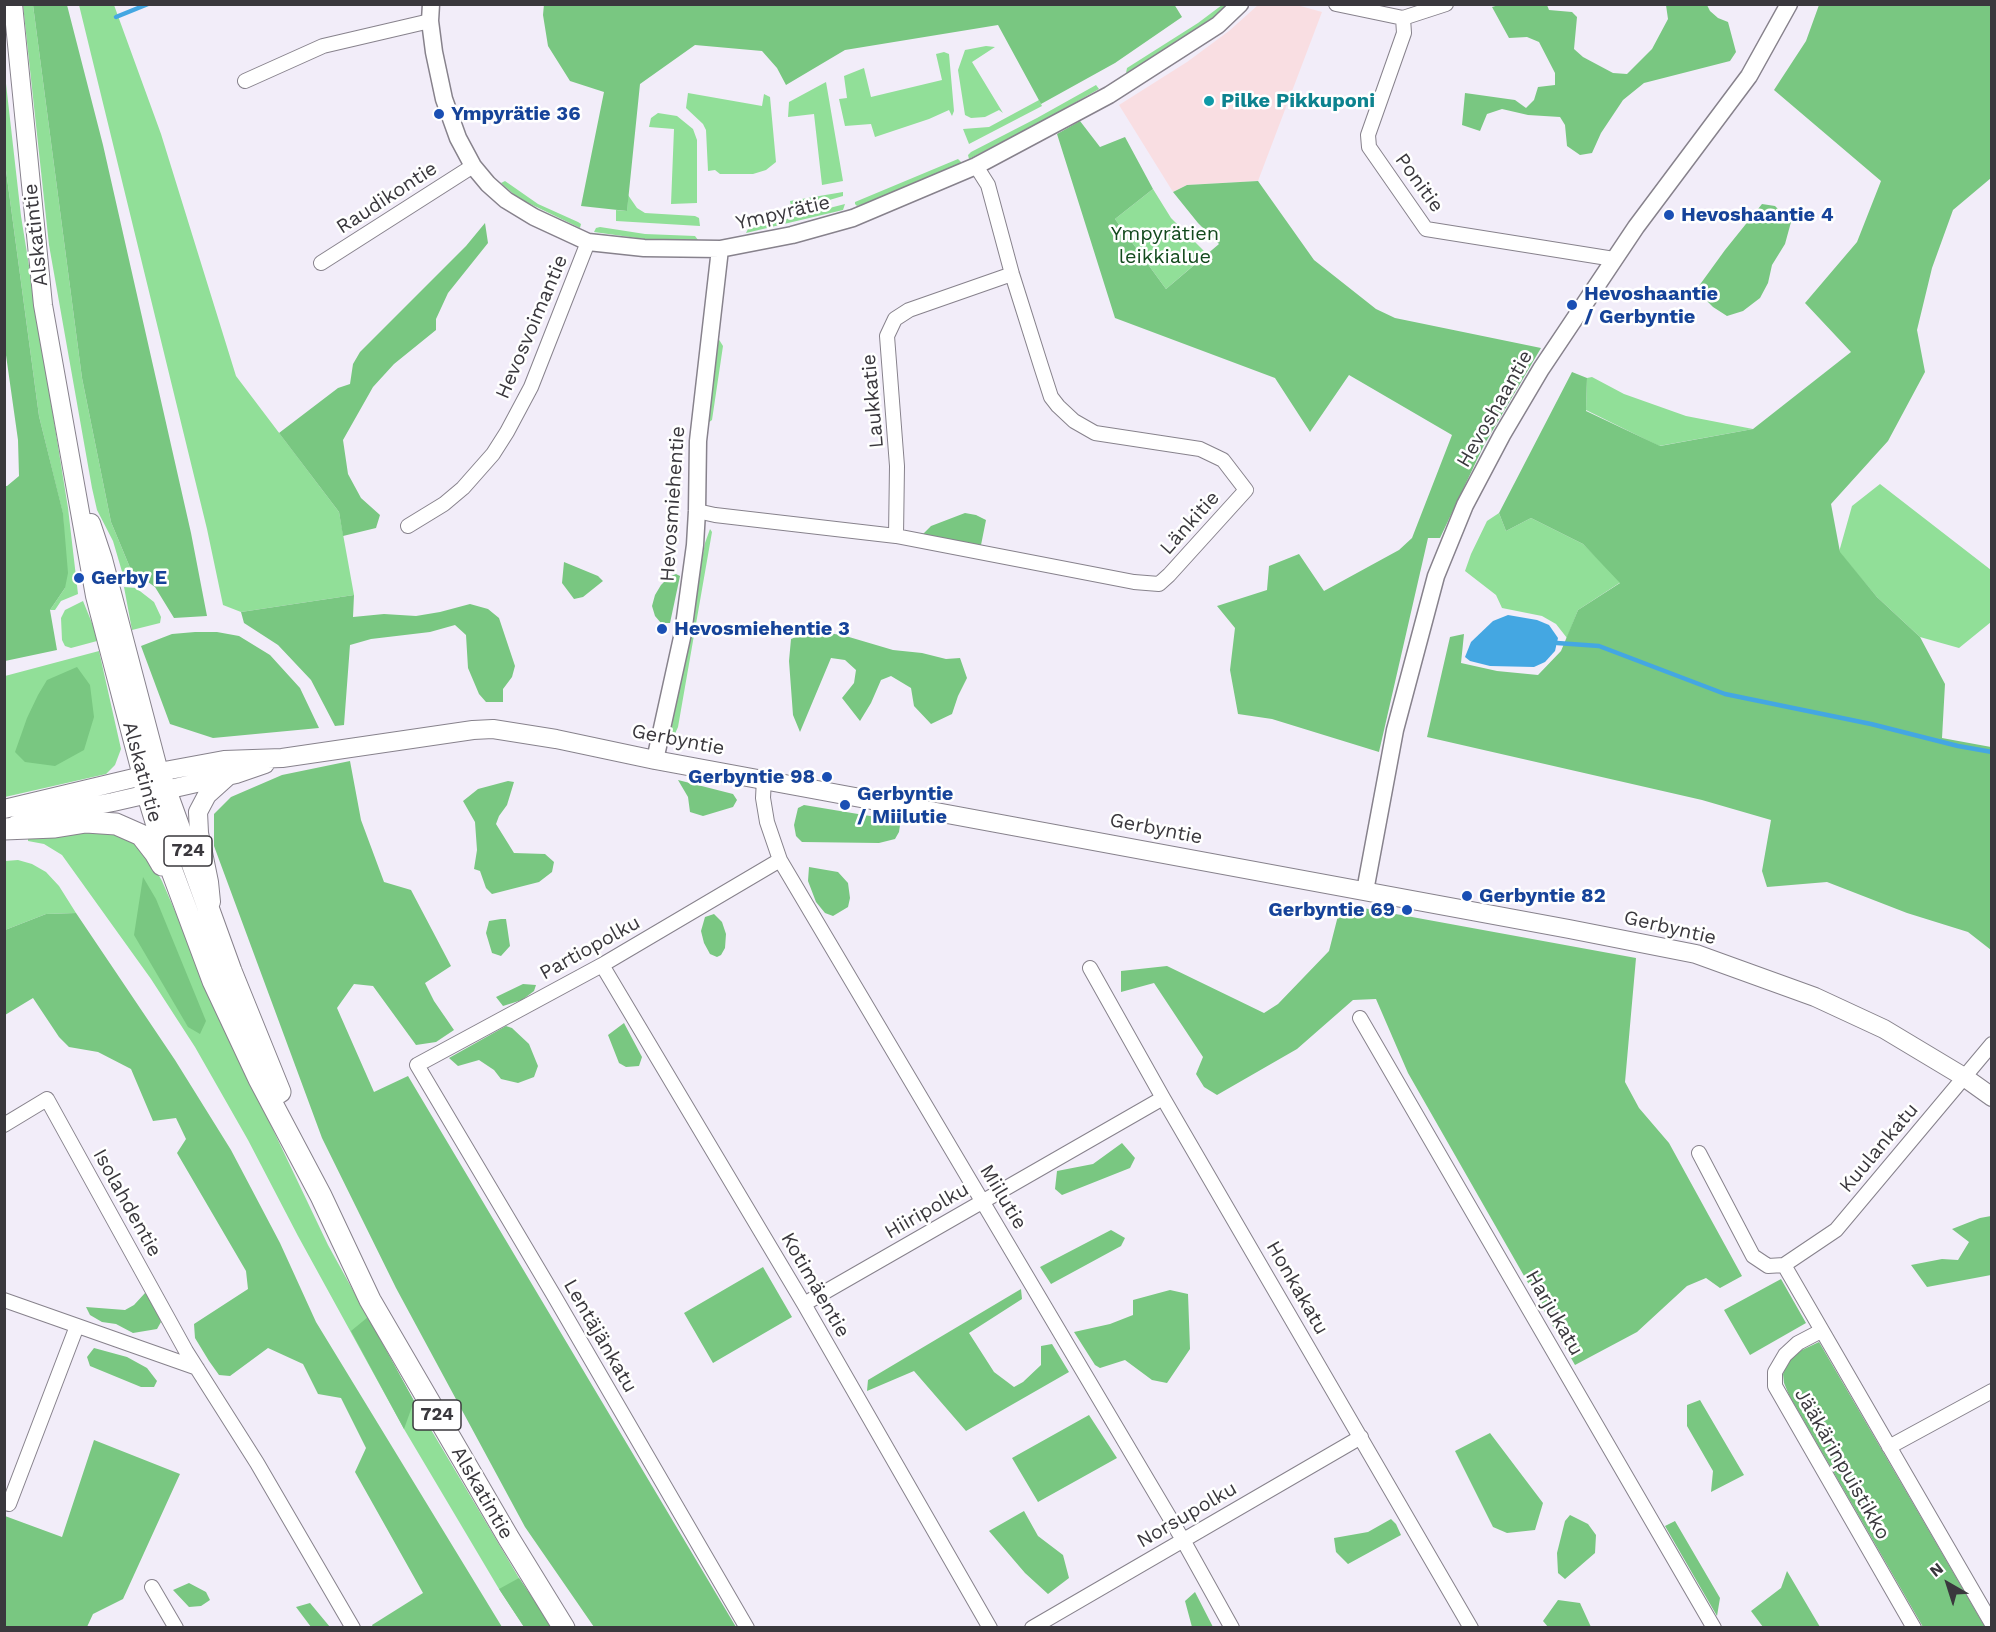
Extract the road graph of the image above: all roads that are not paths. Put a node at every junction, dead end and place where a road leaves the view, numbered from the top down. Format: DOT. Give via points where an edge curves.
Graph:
graph roads {
  1 [pos="13,4"];
  2 [pos="1240,4"];
  3 [pos="1336,4"];
  4 [pos="1446,4"];
  5 [pos="1788,4"];
  6 [pos="431,13"];
  7 [pos="1403,18"];
  8 [pos="245,81"];
  9 [pos="472,165"];
  10 [pos="976,165"];
  11 [pos="588,242"];
  12 [pos="720,249"];
  13 [pos="1614,259"];
  14 [pos="321,263"];
  15 [pos="1012,274"];
  16 [pos="697,511"];
  17 [pos="408,526"];
  18 [pos="896,536"];
  19 [pos="282,759"];
  20 [pos="655,760"];
  21 [pos="230,775"];
  22 [pos="764,779"];
  23 [pos="153,783"];
  24 [pos="4,809"];
  25 [pos="4,829"];
  26 [pos="780,861"];
  27 [pos="1365,891"];
  28 [pos="184,904"];
  29 [pos="211,913"];
  30 [pos="602,965"];
  31 [pos="1090,968"];
  32 [pos="1360,1018"];
  33 [pos="1992,1044"];
  34 [pos="417,1065"];
  35 [pos="1964,1077"];
  36 [pos="1992,1097"];
  37 [pos="1163,1098"];
  38 [pos="4,1125"];
  39 [pos="1699,1153"];
  40 [pos="321,1196"];
  41 [pos="983,1202"];
  42 [pos="1784,1265"];
  43 [pos="4,1300"];
  44 [pos="804,1304"];
  45 [pos="77,1326"];
  46 [pos="1821,1331"];
  47 [pos="197,1368"];
  48 [pos="1992,1391"];
  49 [pos="1361,1437"];
  50 [pos="1888,1447"];
  51 [pos="9,1504"];
  52 [pos="1183,1540"];
  53 [pos="152,1587"];
  54 [pos="1992,1624"];
  55 [pos="176,1628"];
  56 [pos="353,1628"];
  57 [pos="564,1628"];
  58 [pos="747,1628"];
  59 [pos="990,1628"];
  60 [pos="1032,1628"];
  61 [pos="1232,1628"];
  62 [pos="1471,1628"];
  63 [pos="1714,1628"];
  64 [pos="1914,1628"];
  1 -- 23 [label="main road, Alskatintie / 724" via="43,305 71,464 103,560"];
  2 -- 10 [label="street, Ympyrätie" via="1218,25 1109,95"];
  3 -- 7 [label="street"];
  4 -- 7 [label="street"];
  5 -- 13 [label="street, Hevoshaantie" via="1749,75"];
  6 -- 8 [label="street" via="323,46"];
  6 -- 9 [label="street, Ympyrätie" via="444,99"];
  7 -- 13 [label="street, Ponitie" via="1404,33 1368,141 1426,229"];
  9 -- 11 [label="street, Ympyrätie" via="506,200"];
  9 -- 14 [label="street, Raudikontie"];
  10 -- 12 [label="street, Ympyrätie" via="853,218"];
  10 -- 15 [label="street, Länkitie" via="988,185"];
  11 -- 12 [label="street, Ympyrätie" via="644,248"];
  11 -- 17 [label="street, Hevosvoimantie" via="531,387 507,432 463,488"];
  12 -- 16 [label="street, Hevosmiehentie" via="698,441"];
  13 -- 27 [label="street, Hevoshaantie" via="1502,435 1465,505 1436,576 1395,730"];
  15 -- 18 [label="street, Laukkatie" via="909,310 895,319 887,336 897,466"];
  15 -- 18 [label="street, Länkitie" via="1051,397 1074,421 1095,433 1200,449 1223,460 1246,490 1159,584"];
  16 -- 18 [label="street, Länkitie"];
  16 -- 20 [label="street, Hevosmiehentie" via="683,633"];
  19 -- 20 [label="main road, Gerbyntie" via="493,729"];
  19 -- 21 [label="main road, Gerbyntie"];
  19 -- 23 [label="main road, Gerbyntie" via="224,760"];
  20 -- 22 [label="main road, Gerbyntie"];
  21 -- 23 [label="main road, Gerbyntie"];
  21 -- 29 [label="main road" via="207,795 198,812"];
  22 -- 26 [label="street, Miilutie" via="767,822"];
  22 -- 27 [label="main road, Gerbyntie"];
  23 -- 24 [label="main road"];
  23 -- 25 [label="main road"];
  23 -- 28 [label="main road, Alskatintie / 724"];
  23 -- 29 [label="main road, Alskatintie / 724"];
  25 -- 28 [label="main road" via="86,822 116,824 141,835"];
  26 -- 30 [label="street, Partiopolku"];
  26 -- 41 [label="street, Miilutie"];
  27 -- 35 [label="main road, Gerbyntie" via="1696,954 1823,1000 1884,1029"];
  28 -- 40 [label="main road, Alskatintie / 724" via="213,981"];
  29 -- 40 [label="main road, Alskatintie / 724"];
  30 -- 34 [label="street, Partiopolku"];
  30 -- 44 [label="street, Kotimäentie"];
  31 -- 37 [label="street, Honkakatu"];
  32 -- 63 [label="street, Harjukatu"];
  33 -- 35 [label="street, Kuulankatu"];
  34 -- 58 [label="street, Lentäjänkatu"];
  35 -- 36 [label="main road, Gerbyntie"];
  35 -- 42 [label="street, Kuulankatu" via="1836,1230"];
  37 -- 41 [label="street, Hiiripolku"];
  37 -- 49 [label="street, Honkakatu"];
  38 -- 47 [label="street, Isolahdentie" via="47,1100"];
  39 -- 42 [label="street" via="1753,1256 1768,1266"];
  40 -- 57 [label="main road, Alskatintie / 724" via="370,1300"];
  41 -- 44 [label="street, Hiiripolku"];
  41 -- 52 [label="street, Miilutie"];
  42 -- 46 [label="street"];
  43 -- 45 [label="street"];
  44 -- 59 [label="street, Kotimäentie"];
  45 -- 47 [label="street"];
  45 -- 51 [label="street"];
  46 -- 50 [label="street"];
  46 -- 64 [label="street, Jääkärinpuistikko" via="1785,1355 1775,1371 1775,1386"];
  47 -- 56 [label="street, Isolahdentie"];
  48 -- 50 [label="street"];
  49 -- 52 [label="street, Norsupolku"];
  49 -- 62 [label="street, Honkakatu"];
  50 -- 54 [label="street"];
  52 -- 60 [label="street, Norsupolku"];
  52 -- 61 [label="street, Miilutie"];
  53 -- 55 [label="street"];
}
